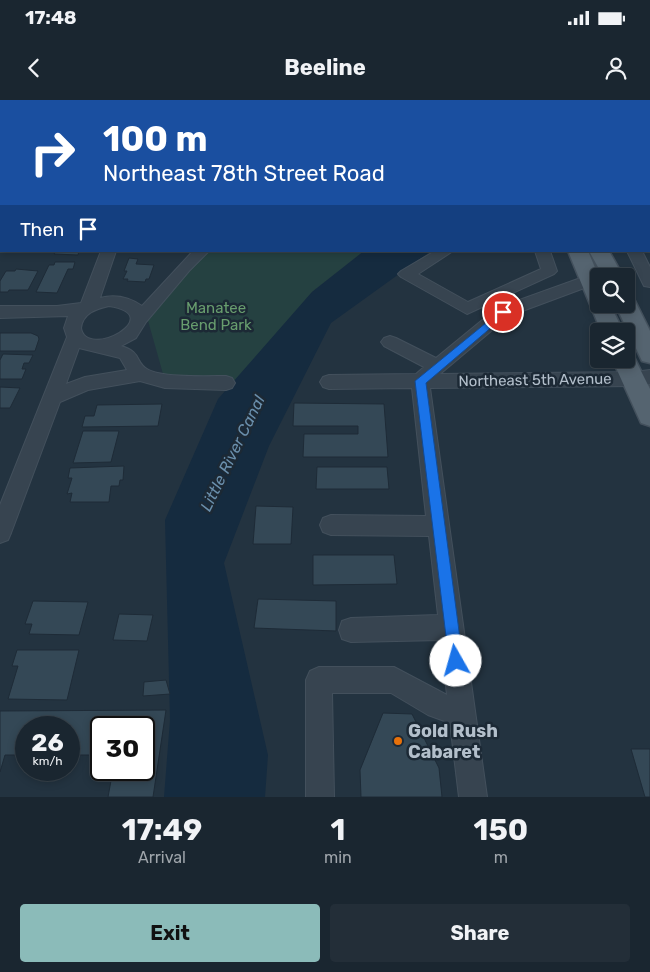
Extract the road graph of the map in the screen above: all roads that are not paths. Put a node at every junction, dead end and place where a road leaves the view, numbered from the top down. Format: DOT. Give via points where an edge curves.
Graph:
graph roads {
  1 [pos="109,252"];
  2 [pos="201,252"];
  3 [pos="444,252"];
  4 [pos="542,252"];
  5 [pos="578,252"];
  6 [pos="600,252"];
  7 [pos="635,252"];
  8 [pos="609,268"];
  9 [pos="589,280"];
  10 [pos="650,282"];
  11 [pos="94,290"];
  12 [pos="502,292"];
  13 [pos="162,293"];
  14 [pos="120,302"];
  15 [pos="521,305"];
  16 [pos="86,308"];
  17 [pos="0,312"];
  18 [pos="58,312"];
  19 [pos="630,313"];
  20 [pos="136,327"];
  21 [pos="73,332"];
  22 [pos="390,342"];
  23 [pos="96,346"];
  24 [pos="126,354"];
  25 [pos="650,355"];
  26 [pos="66,360"];
  27 [pos="439,367"];
  28 [pos="636,372"];
  29 [pos="140,374"];
  30 [pos="420,381"];
  31 [pos="226,382"];
  32 [pos="329,382"];
  33 [pos="52,397"];
  34 [pos="650,416"];
  35 [pos="331,526"];
  36 [pos="439,526"];
  37 [pos="0,534"];
  38 [pos="452,627"];
  39 [pos="351,630"];
  40 [pos="463,713"];
  41 [pos="320,797"];
  42 [pos="473,797"];
  1 -- 11 [label="street"];
  2 -- 13 [label="street"];
  3 -- 12 [label="street" via="406,274 467,309"];
  4 -- 12 [label="street" via="549,271"];
  5 -- 9 [label="main road"];
  6 -- 8 [label="main road"];
  7 -- 10 [label="street"];
  9 -- 15 [label="street"];
  11 -- 14 [label="street"];
  11 -- 16 [label="street"];
  12 -- 15 [label="street"];
  13 -- 14 [label="street"];
  13 -- 20 [label="street"];
  14 -- 16 [label="street" via="98,303"];
  14 -- 20 [label="street" via="138,313"];
  15 -- 27 [label="street" via="503,312"];
  16 -- 18 [label="street"];
  16 -- 21 [label="street" via="73,320"];
  17 -- 18 [label="street"];
  18 -- 21 [label="street"];
  19 -- 25 [label="main road"];
  20 -- 23 [label="street" via="122,340"];
  20 -- 24 [label="street"];
  21 -- 23 [label="street" via="78,341"];
  21 -- 26 [label="street"];
  22 -- 27 [label="street"];
  23 -- 24 [label="street"];
  23 -- 26 [label="street"];
  24 -- 29 [label="street"];
  26 -- 33 [label="street"];
  27 -- 30 [label="street"];
  28 -- 30 [label="street, Northeast 5th Avenue"];
  28 -- 34 [label="main road"];
  29 -- 31 [label="street" via="165,381"];
  29 -- 33 [label="street" via="85,384"];
  30 -- 32 [label="street, Northeast 5th Avenue"];
  30 -- 36 [label="street"];
  33 -- 37 [label="street"];
  35 -- 36 [label="street"];
  36 -- 38 [label="street"];
  38 -- 39 [label="street"];
  38 -- 40 [label="street"];
  40 -- 41 [label="street" via="437,706 394,680 319,680"];
  40 -- 42 [label="street"];
}
